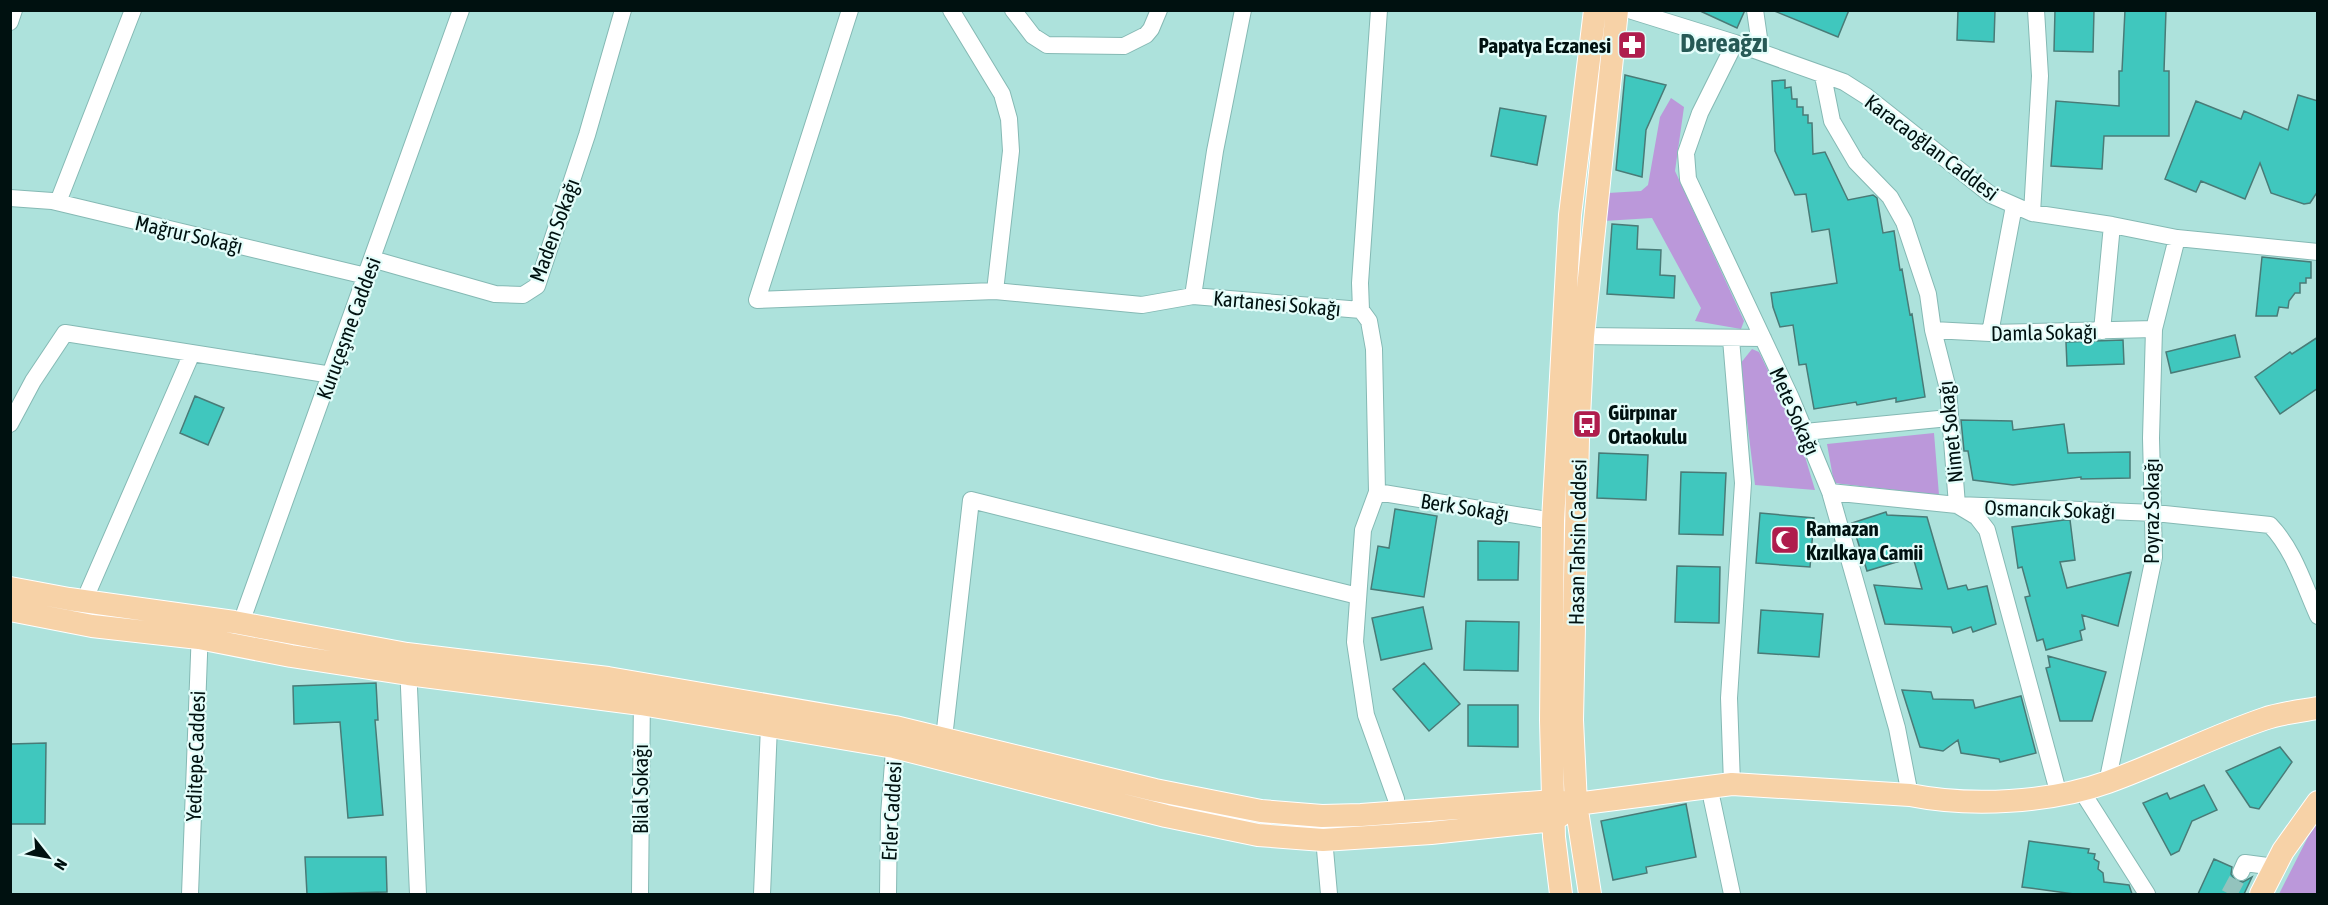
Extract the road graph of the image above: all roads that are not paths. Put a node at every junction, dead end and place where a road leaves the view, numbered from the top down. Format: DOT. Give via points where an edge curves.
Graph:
graph roads {
  1 [pos="14,10"];
  2 [pos="134,10"];
  3 [pos="461,10"];
  4 [pos="623,10"];
  5 [pos="850,10"];
  6 [pos="951,10"];
  7 [pos="1013,10"];
  8 [pos="1159,10"];
  9 [pos="1243,10"];
  10 [pos="1379,10"];
  11 [pos="1595,10"];
  12 [pos="1617,10"];
  13 [pos="1629,10"];
  14 [pos="1755,10"];
  15 [pos="2036,10"];
  16 [pos="10,22"];
  17 [pos="1735,43"];
  18 [pos="1761,52"];
  19 [pos="1823,76"];
  20 [pos="10,198"];
  21 [pos="58,202"];
  22 [pos="2014,206"];
  23 [pos="2032,213"];
  24 [pos="2112,225"];
  25 [pos="2177,238"];
  26 [pos="2318,252"];
  27 [pos="372,259"];
  28 [pos="366,276"];
  29 [pos="995,291"];
  30 [pos="1193,296"];
  31 [pos="1361,310"];
  32 [pos="2154,329"];
  33 [pos="1933,330"];
  34 [pos="2102,331"];
  35 [pos="1990,333"];
  36 [pos="1582,336"];
  37 [pos="1763,338"];
  38 [pos="1731,339"];
  39 [pos="192,353"];
  40 [pos="332,375"];
  41 [pos="1949,418"];
  42 [pos="10,424"];
  43 [pos="1806,432"];
  44 [pos="1377,492"];
  45 [pos="1830,492"];
  46 [pos="1958,505"];
  47 [pos="2155,513"];
  48 [pos="1553,521"];
  49 [pos="10,588"];
  50 [pos="2313,595"];
  51 [pos="1358,596"];
  52 [pos="84,601"];
  53 [pos="10,610"];
  54 [pos="2318,616"];
  55 [pos="241,623"];
  56 [pos="200,628"];
  57 [pos="234,645"];
  58 [pos="408,664"];
  59 [pos="642,694"];
  60 [pos="2318,708"];
  61 [pos="769,726"];
  62 [pos="895,737"];
  63 [pos="944,738"];
  64 [pos="2107,783"];
  65 [pos="1732,784"];
  66 [pos="1709,786"];
  67 [pos="2082,790"];
  68 [pos="1910,795"];
  69 [pos="2059,795"];
  70 [pos="1396,799"];
  71 [pos="2318,802"];
  72 [pos="1576,804"];
  73 [pos="1554,810"];
  74 [pos="1322,816"];
  75 [pos="1323,840"];
  76 [pos="2276,867"];
  77 [pos="2241,872"];
  78 [pos="190,894"];
  79 [pos="418,894"];
  80 [pos="640,894"];
  81 [pos="762,894"];
  82 [pos="888,894"];
  83 [pos="1329,894"];
  84 [pos="1561,894"];
  85 [pos="1590,894"];
  86 [pos="1732,894"];
  87 [pos="2147,894"];
  88 [pos="2261,894"];
  1 -- 16 [label="street"];
  2 -- 21 [label="street"];
  3 -- 27 [label="street, Kuruçeşme Caddesi"];
  4 -- 27 [label="street, Maden Sokağı" via="537,286 523,295 495,294"];
  5 -- 29 [label="street, Kartanesi Sokağı" via="757,300"];
  6 -- 29 [label="street" via="1002,94 1009,119 1011,151"];
  7 -- 8 [label="street" via="1037,40 1047,45 1124,46 1146,35"];
  9 -- 30 [label="street" via="1215,151"];
  10 -- 31 [label="street"];
  11 -- 48 [label="main road, Hasan Tahsin Caddesi" via="1570,215"];
  12 -- 36 [label="main road, Hasan Tahsin Caddesi"];
  13 -- 17 [label="street, Karacaoğlan Caddesi"];
  14 -- 18 [label="street"];
  15 -- 23 [label="street" via="2040,76"];
  17 -- 18 [label="street, Karacaoğlan Caddesi"];
  17 -- 37 [label="street, Mete Sokağı" via="1700,113 1686,153 1688,179"];
  18 -- 19 [label="street, Karacaoğlan Caddesi"];
  19 -- 22 [label="street, Karacaoğlan Caddesi" via="1844,82 1866,96 1991,195"];
  19 -- 33 [label="street, Nimet Sokağı" via="1832,121 1856,162 1890,197 1904,222 1928,294"];
  20 -- 21 [label="street, Mağrur Sokağı"];
  21 -- 28 [label="street, Mağrur Sokağı"];
  22 -- 23 [label="street, Karacaoğlan Caddesi"];
  22 -- 35 [label="street"];
  23 -- 24 [label="street, Karacaoğlan Caddesi"];
  24 -- 25 [label="street, Karacaoğlan Caddesi"];
  24 -- 34 [label="street"];
  25 -- 26 [label="street, Karacaoğlan Caddesi"];
  25 -- 32 [label="street, Poyraz Sokağı"];
  27 -- 28 [label="street, Kuruçeşme Caddesi"];
  28 -- 40 [label="street, Kuruçeşme Caddesi"];
  29 -- 30 [label="street, Kartanesi Sokağı" via="1142,305"];
  30 -- 31 [label="street, Kartanesi Sokağı"];
  31 -- 44 [label="street" via="1368,321 1374,349"];
  32 -- 34 [label="street, Damla Sokağı"];
  32 -- 47 [label="street, Poyraz Sokağı" via="2151,438"];
  33 -- 35 [label="street, Damla Sokağı"];
  33 -- 41 [label="street, Nimet Sokağı" via="1948,389"];
  34 -- 35 [label="street, Damla Sokağı"];
  36 -- 38 [label="street"];
  36 -- 72 [label="main road, Hasan Tahsin Caddesi" via="1572,720"];
  37 -- 38 [label="street"];
  37 -- 43 [label="street, Mete Sokağı"];
  38 -- 65 [label="street" via="1743,483 1729,698"];
  39 -- 40 [label="street"];
  39 -- 42 [label="street" via="65,333"];
  39 -- 52 [label="street"];
  40 -- 55 [label="street, Kuruçeşme Caddesi"];
  41 -- 43 [label="street"];
  41 -- 46 [label="street, Nimet Sokağı"];
  43 -- 45 [label="street, Mete Sokağı"];
  44 -- 48 [label="street, Berk Sokağı"];
  44 -- 51 [label="street" via="1363,530"];
  45 -- 46 [label="street, Osmancık Sokağı"];
  45 -- 68 [label="street, Mete Sokağı" via="1897,728"];
  46 -- 47 [label="street, Osmancık Sokağı"];
  46 -- 69 [label="street, Nimet Sokağı" via="1988,530"];
  47 -- 50 [label="street, Osmancık Sokağı" via="2270,525 2282,537"];
  47 -- 64 [label="street, Poyraz Sokağı" via="2154,557"];
  48 -- 73 [label="main road, Hasan Tahsin Caddesi"];
  49 -- 52 [label="main road"];
  50 -- 54 [label="street"];
  51 -- 63 [label="street" via="971,500"];
  51 -- 70 [label="street" via="1355,642 1366,715"];
  52 -- 56 [label="main road"];
  53 -- 56 [label="main road" via="92,626"];
  55 -- 56 [label="main road"];
  55 -- 57 [label="street, Kuruçeşme Caddesi"];
  55 -- 58 [label="main road"];
  56 -- 57 [label="main road"];
  56 -- 78 [label="street, Yeditepe Caddesi"];
  57 -- 58 [label="main road"];
  58 -- 59 [label="main road"];
  58 -- 79 [label="street"];
  59 -- 61 [label="main road"];
  59 -- 62 [label="main road"];
  59 -- 80 [label="street, Bilal Sokağı"];
  60 -- 64 [label="main road" via="2265,718"];
  61 -- 62 [label="main road"];
  61 -- 81 [label="street"];
  62 -- 63 [label="main road"];
  62 -- 75 [label="main road" via="1166,816 1258,835"];
  62 -- 82 [label="street, Erler Caddesi"];
  63 -- 74 [label="main road" via="1165,792 1261,811"];
  64 -- 67 [label="main road"];
  65 -- 66 [label="main road"];
  65 -- 68 [label="main road"];
  66 -- 72 [label="main road"];
  66 -- 86 [label="street"];
  67 -- 69 [label="main road"];
  67 -- 87 [label="street"];
  68 -- 69 [label="main road" via="1932,800 2006,801"];
  71 -- 76 [label="main road"];
  72 -- 73 [label="main road"];
  72 -- 85 [label="main road, Hasan Tahsin Caddesi"];
  73 -- 74 [label="main road"];
  73 -- 75 [label="main road" via="1361,839"];
  73 -- 84 [label="main road, Hasan Tahsin Caddesi"];
  74 -- 75 [label="street"];
  75 -- 83 [label="street"];
  76 -- 77 [label="street" via="2245,863"];
  76 -- 88 [label="main road"];
}
